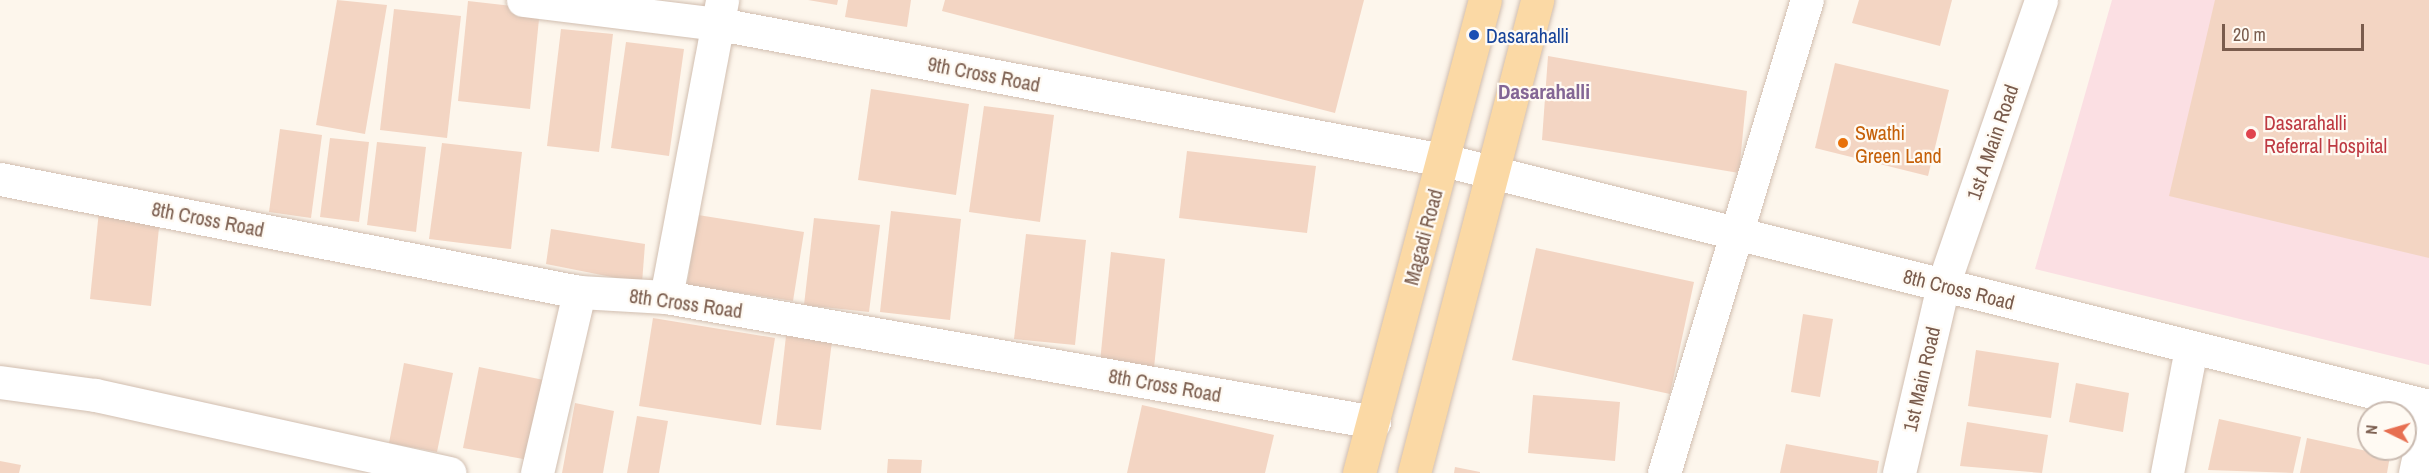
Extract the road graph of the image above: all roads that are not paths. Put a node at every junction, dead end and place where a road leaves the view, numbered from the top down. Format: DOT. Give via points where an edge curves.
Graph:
graph roads {
  1 [pos="523,0"];
  2 [pos="1485,0"];
  3 [pos="1536,0"];
  4 [pos="1807,0"];
  5 [pos="2041,0"];
  6 [pos="720,12"];
  7 [pos="1443,160"];
  8 [pos="1489,173"];
  9 [pos="0,179"];
  10 [pos="1734,234"];
  11 [pos="1942,285"];
  12 [pos="579,292"];
  13 [pos="666,297"];
  14 [pos="2191,348"];
  15 [pos="0,382"];
  16 [pos="2429,406"];
  17 [pos="1374,422"];
  18 [pos="450,473"];
  19 [pos="537,473"];
  20 [pos="1359,473"];
  21 [pos="1414,473"];
  22 [pos="1664,473"];
  23 [pos="1899,473"];
  24 [pos="2167,473"];
  25 [pos="2415,473"];
  1 -- 6 [label="street, 9th Cross Road"];
  2 -- 7 [label="main road, Magadi Road"];
  3 -- 8 [label="main road"];
  4 -- 10 [label="street"];
  5 -- 11 [label="street, 1st A Main Road"];
  6 -- 7 [label="street, 9th Cross Road"];
  6 -- 13 [label="street"];
  7 -- 8 [label="street, 9th Cross Road"];
  7 -- 17 [label="main road, Magadi Road"];
  8 -- 10 [label="street, 8th Cross Road"];
  8 -- 21 [label="main road"];
  9 -- 12 [label="street, 8th Cross Road"];
  10 -- 11 [label="street, 8th Cross Road"];
  10 -- 22 [label="street"];
  11 -- 14 [label="street, 8th Cross Road"];
  11 -- 23 [label="street, 1st Main Road"];
  12 -- 13 [label="street, 8th Cross Road"];
  12 -- 19 [label="street"];
  13 -- 17 [label="street, 8th Cross Road"];
  14 -- 16 [label="street, 8th Cross Road"];
  14 -- 24 [label="street"];
  15 -- 18 [label="street" via="95,395"];
  16 -- 25 [label="street"];
  17 -- 20 [label="main road, Magadi Road"];
}
